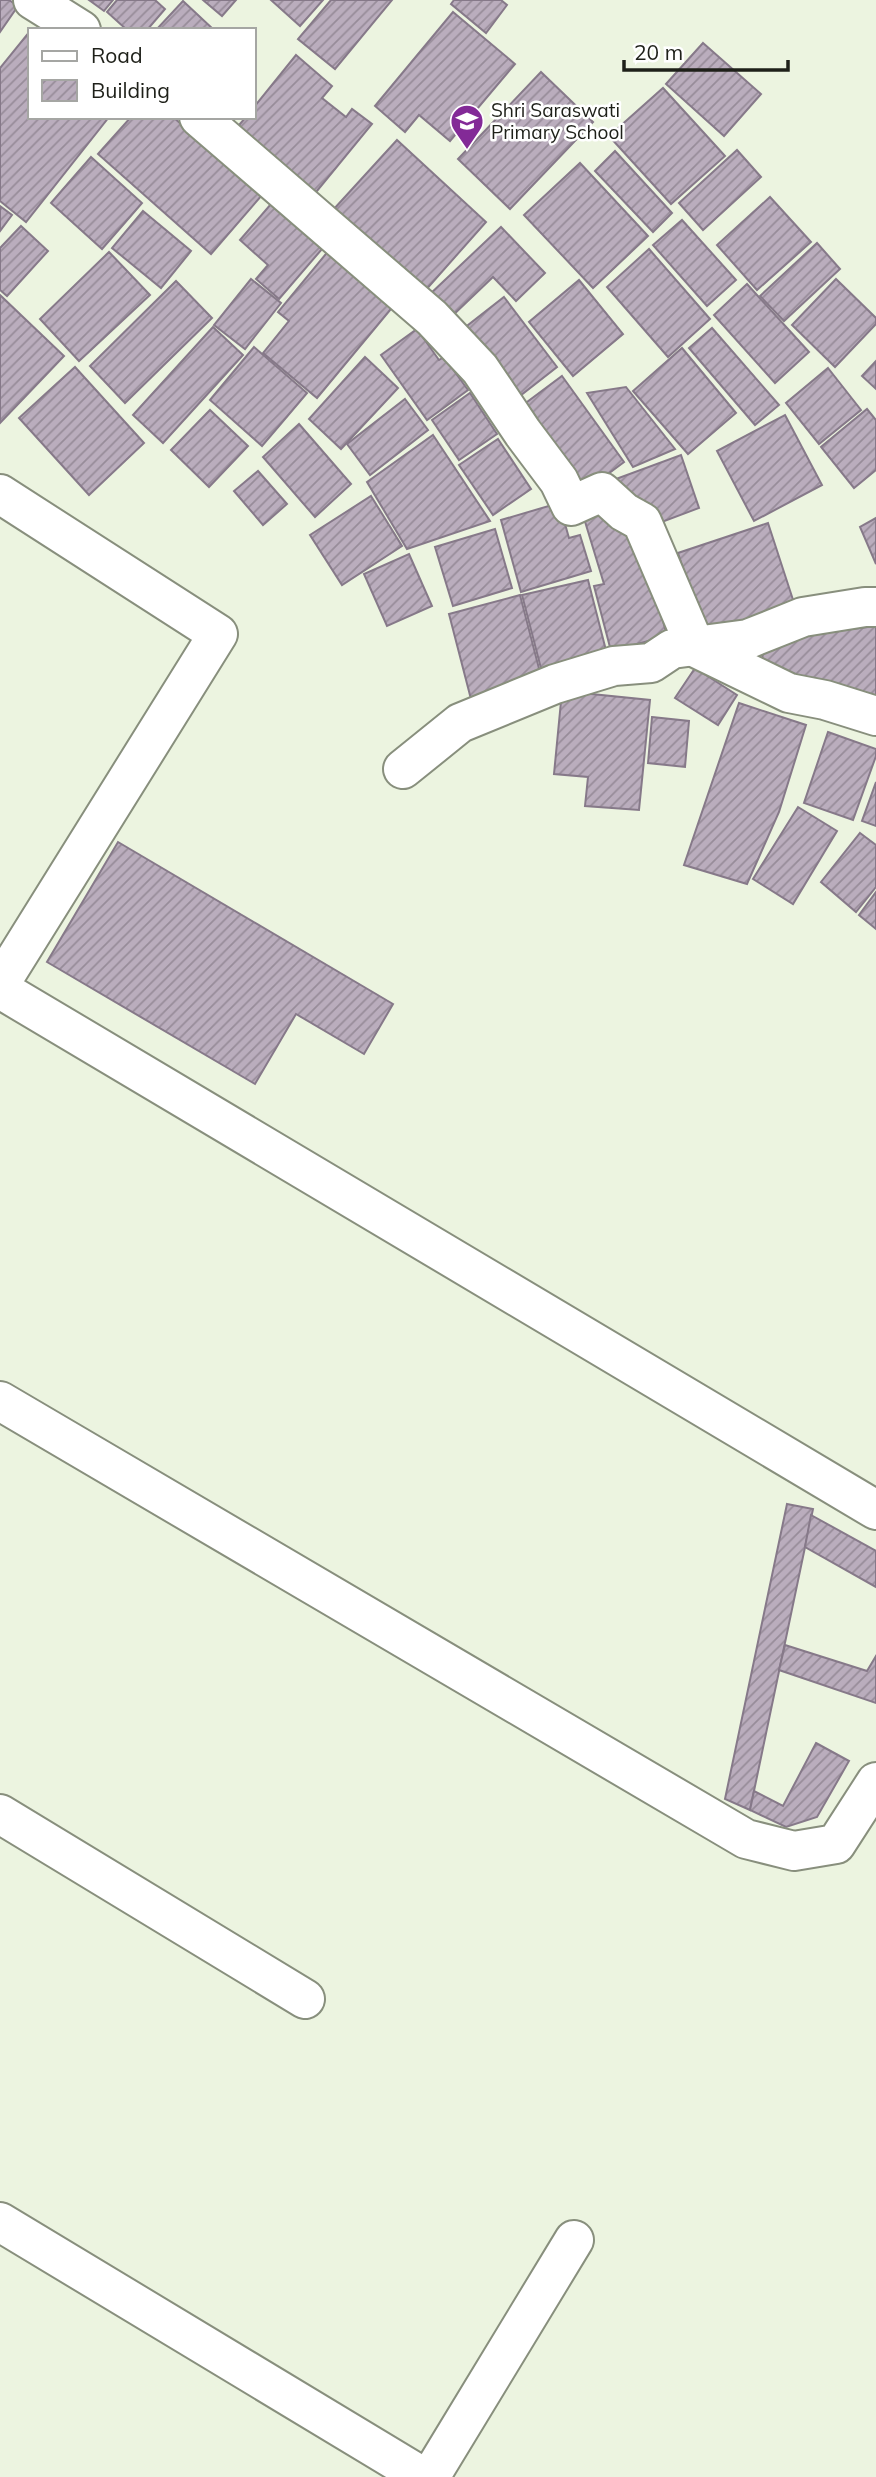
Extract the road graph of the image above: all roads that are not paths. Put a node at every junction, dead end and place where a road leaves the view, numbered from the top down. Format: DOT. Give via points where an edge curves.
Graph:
graph roads {
  1 [pos="33,0"];
  2 [pos="78,28"];
  3 [pos="201,119"];
  4 [pos="0,494"];
  5 [pos="876,607"];
  6 [pos="696,648"];
  7 [pos="876,716"];
  8 [pos="403,769"];
  9 [pos="0,986"];
  10 [pos="0,1401"];
  11 [pos="876,1510"];
  12 [pos="876,1782"];
  13 [pos="0,1814"];
  14 [pos="305,1999"];
  15 [pos="0,2222"];
  16 [pos="574,2240"];
  17 [pos="423,2477"];
  18 [pos="430,2477"];
  1 -- 2 [label="street"];
  3 -- 6 [label="street" via="461,348 559,481 571,506 602,492 642,522"];
  4 -- 9 [label="street" via="218,634"];
  5 -- 6 [label="street" via="803,617 748,639"];
  6 -- 7 [label="street" via="789,694"];
  6 -- 8 [label="street" via="672,649 651,663 614,666 555,684 460,723"];
  9 -- 11 [label="street"];
  10 -- 12 [label="street" via="746,1839 794,1851 836,1844"];
  13 -- 14 [label="street"];
  15 -- 17 [label="street"];
  16 -- 18 [label="street"];
}
